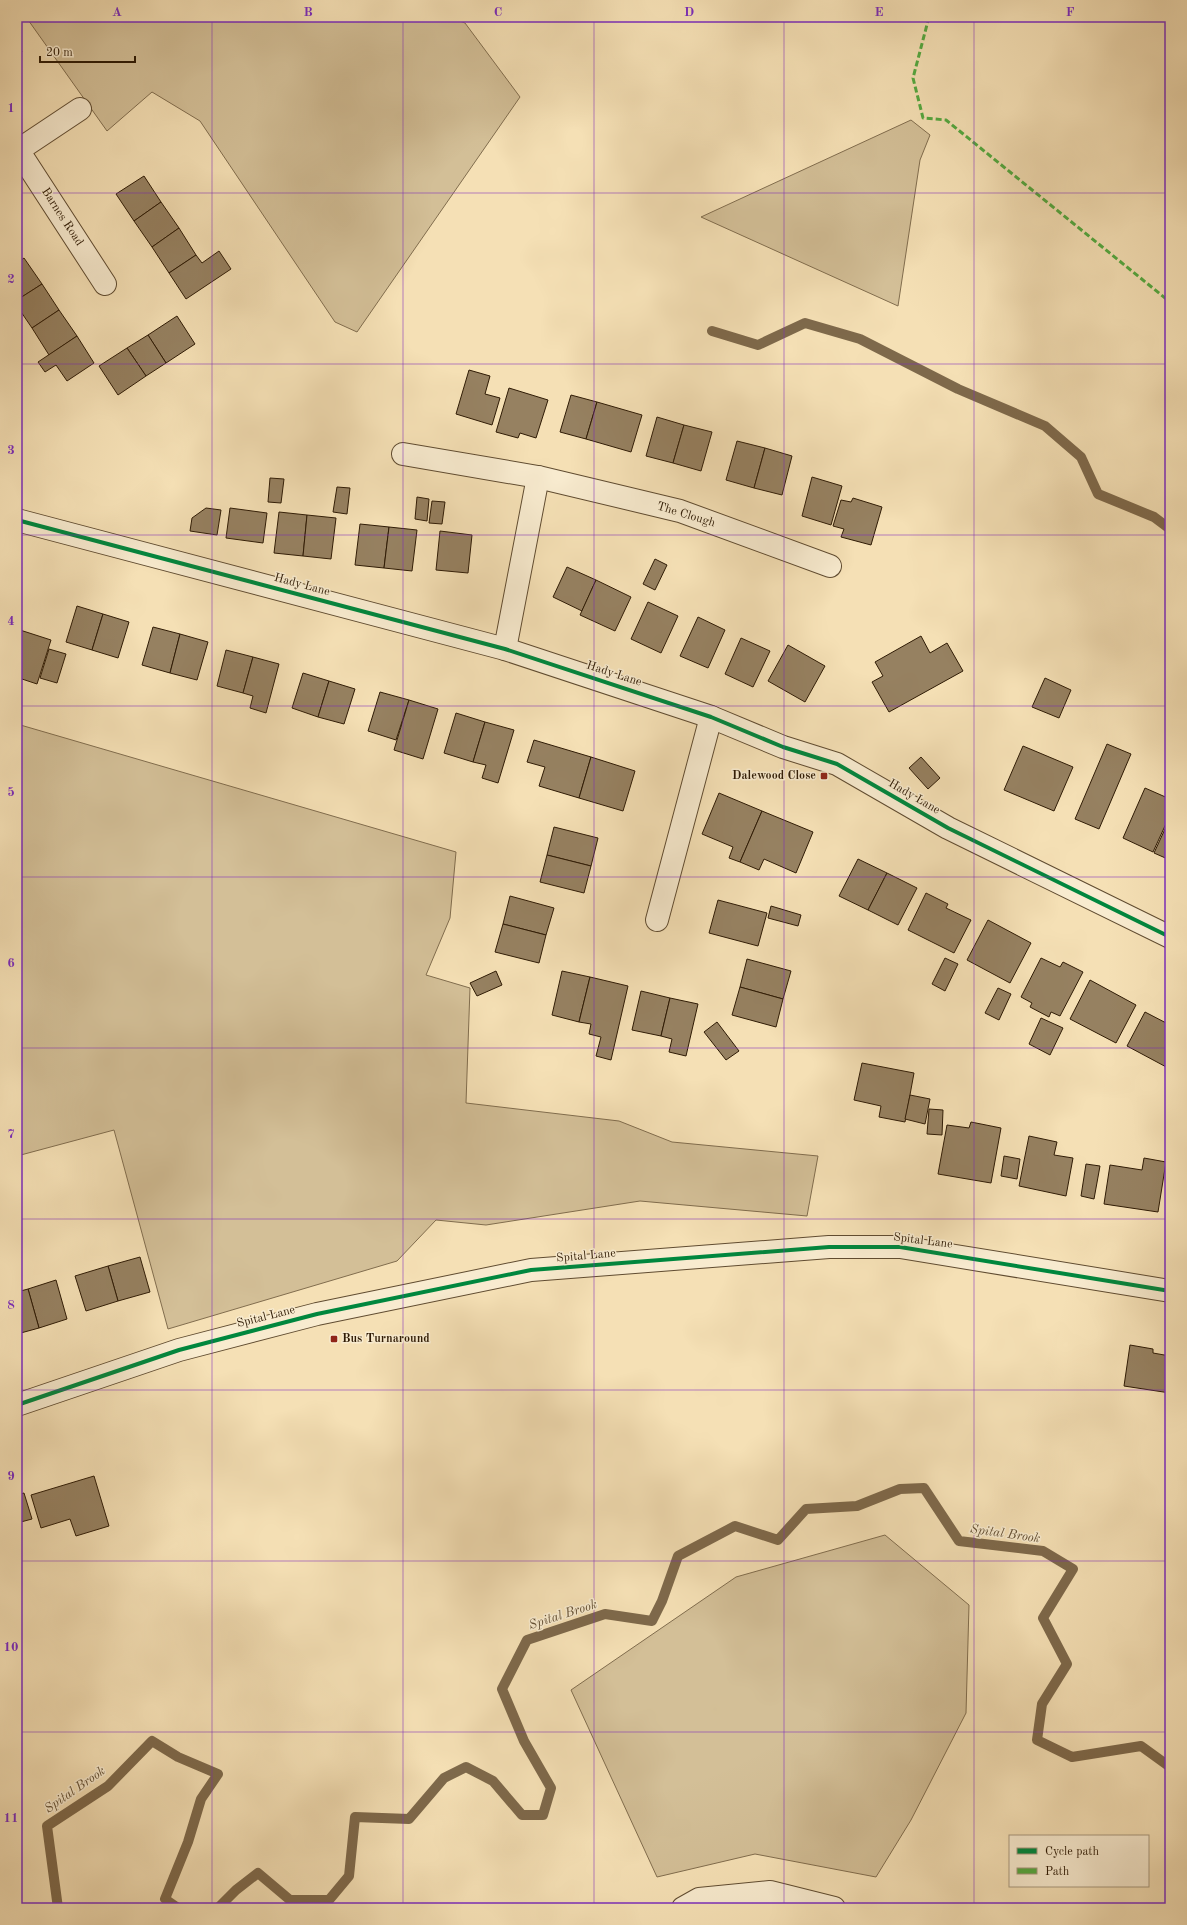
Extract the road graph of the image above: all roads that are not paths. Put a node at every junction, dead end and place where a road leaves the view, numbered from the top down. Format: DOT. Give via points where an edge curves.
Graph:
graph roads {
  1 [pos="80,109"];
  2 [pos="18,150"];
  3 [pos="105,284"];
  4 [pos="403,454"];
  5 [pos="538,477"];
  6 [pos="17,520"];
  7 [pos="830,566"];
  8 [pos="505,649"];
  9 [pos="711,717"];
  10 [pos="658,920"];
  11 [pos="1170,937"];
  12 [pos="1170,1291"];
  13 [pos="17,1405"];
  14 [pos="682,1908"];
  15 [pos="834,1908"];
  1 -- 2 [label="street, Barnes Road"];
  2 -- 3 [label="street, Barnes Road"];
  4 -- 5 [label="street, The Clough"];
  5 -- 7 [label="street, The Clough" via="680,511"];
  5 -- 8 [label="street"];
  6 -- 8 [label="street, Hady Lane"];
  8 -- 9 [label="street, Hady Lane"];
  9 -- 10 [label="street"];
  9 -- 11 [label="street, Hady Lane" via="783,747 837,764 948,828"];
  12 -- 13 [label="street, Spital Lane" via="900,1247 829,1246 531,1270 317,1314 179,1350"];
  14 -- 15 [label="street" via="699,1899 770,1892"];
}
